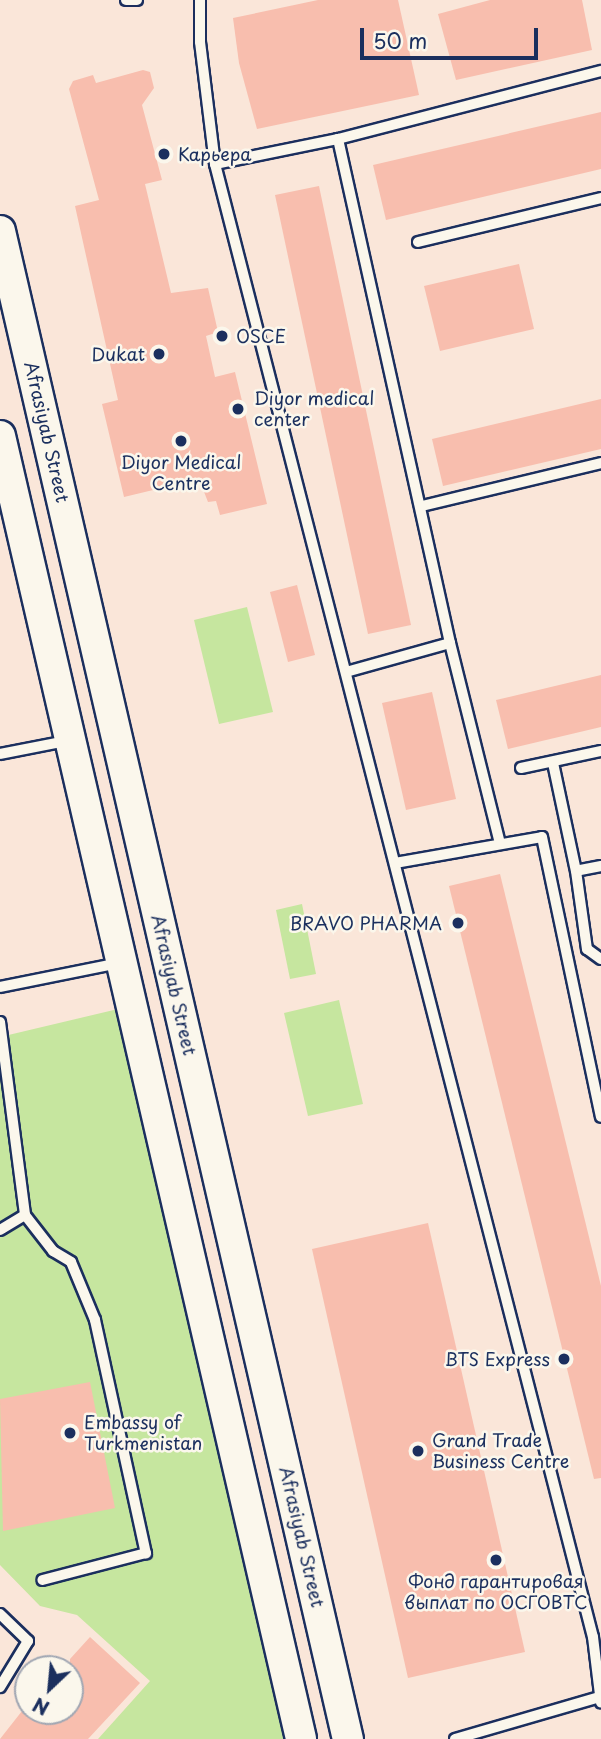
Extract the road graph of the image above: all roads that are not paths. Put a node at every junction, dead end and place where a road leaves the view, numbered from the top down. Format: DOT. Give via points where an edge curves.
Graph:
graph roads {
  1 [pos="127,0"];
  2 [pos="137,0"];
  3 [pos="200,0"];
  4 [pos="601,71"];
  5 [pos="338,139"];
  6 [pos="215,164"];
  7 [pos="601,198"];
  8 [pos="0,231"];
  9 [pos="418,242"];
  10 [pos="0,436"];
  11 [pos="601,463"];
  12 [pos="5,480"];
  13 [pos="422,506"];
  14 [pos="450,643"];
  15 [pos="346,671"];
  16 [pos="70,740"];
  17 [pos="601,751"];
  18 [pos="0,754"];
  19 [pos="553,763"];
  20 [pos="521,768"];
  21 [pos="500,844"];
  22 [pos="395,863"];
  23 [pos="601,866"];
  24 [pos="576,871"];
  25 [pos="601,959"];
  26 [pos="122,962"];
  27 [pos="0,987"];
  28 [pos="0,1022"];
  29 [pos="598,1091"];
  30 [pos="601,1117"];
  31 [pos="25,1215"];
  32 [pos="0,1230"];
  33 [pos="42,1580"];
  34 [pos="0,1614"];
  35 [pos="597,1639"];
  36 [pos="0,1687"];
  37 [pos="600,1700"];
  38 [pos="301,1739"];
  39 [pos="348,1739"];
  40 [pos="455,1739"];
  1 -- 2 [label="lane"];
  3 -- 6 [label="lane" via="200,42"];
  4 -- 5 [label="lane"];
  5 -- 6 [label="lane"];
  5 -- 13 [label="lane"];
  6 -- 15 [label="lane"];
  7 -- 9 [label="lane"];
  8 -- 39 [label="main road, Afrasiyab Street"];
  10 -- 12 [label="main road"];
  11 -- 13 [label="lane"];
  12 -- 16 [label="main road"];
  13 -- 14 [label="lane"];
  14 -- 15 [label="lane"];
  14 -- 21 [label="lane"];
  15 -- 22 [label="lane"];
  16 -- 18 [label="lane"];
  16 -- 26 [label="main road"];
  17 -- 19 [label="lane"];
  19 -- 20 [label="lane"];
  19 -- 24 [label="lane"];
  21 -- 22 [label="lane"];
  21 -- 29 [label="lane" via="542,837"];
  22 -- 35 [label="lane"];
  23 -- 24 [label="lane"];
  24 -- 25 [label="lane" via="587,949"];
  26 -- 27 [label="lane"];
  26 -- 38 [label="main road"];
  28 -- 31 [label="lane"];
  29 -- 30 [label="lane"];
  31 -- 32 [label="lane"];
  31 -- 33 [label="lane" via="52,1251 71,1262 95,1320 146,1553"];
  34 -- 36 [label="lane" via="28,1641"];
  35 -- 37 [label="lane"];
  37 -- 40 [label="lane"];
}
